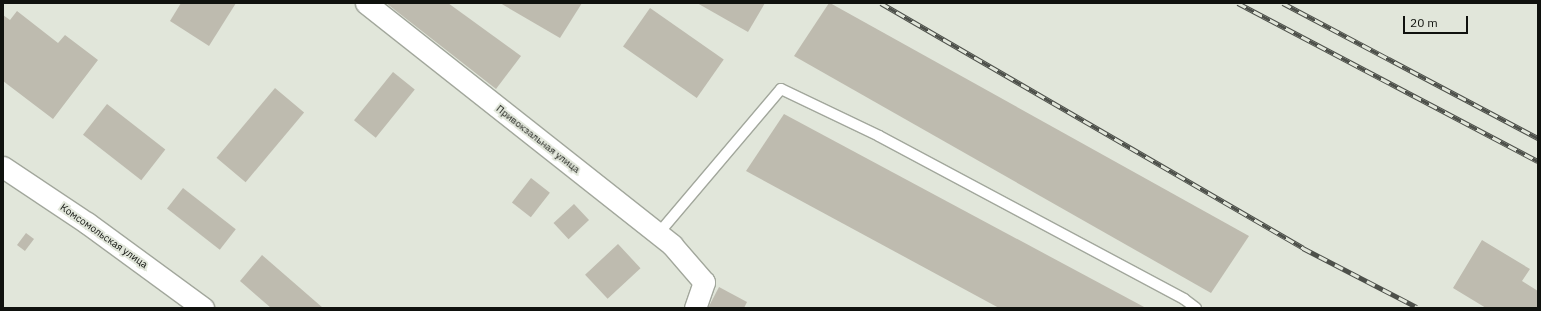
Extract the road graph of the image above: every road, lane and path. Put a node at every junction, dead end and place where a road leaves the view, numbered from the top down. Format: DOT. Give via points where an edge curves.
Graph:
graph roads {
  1 [pos="366,3"];
  2 [pos="3,167"];
  3 [pos="658,234"];
  4 [pos="204,308"];
  5 [pos="695,308"];
  6 [pos="1196,308"];
  1 -- 3 [label="street, Привокзальная улица"];
  2 -- 4 [label="street, Комсомольская улица" via="87,223"];
  3 -- 5 [label="street, Привокзальная улица" via="672,245 704,282"];
  3 -- 6 [label="lane" via="781,89 879,136"];
}
